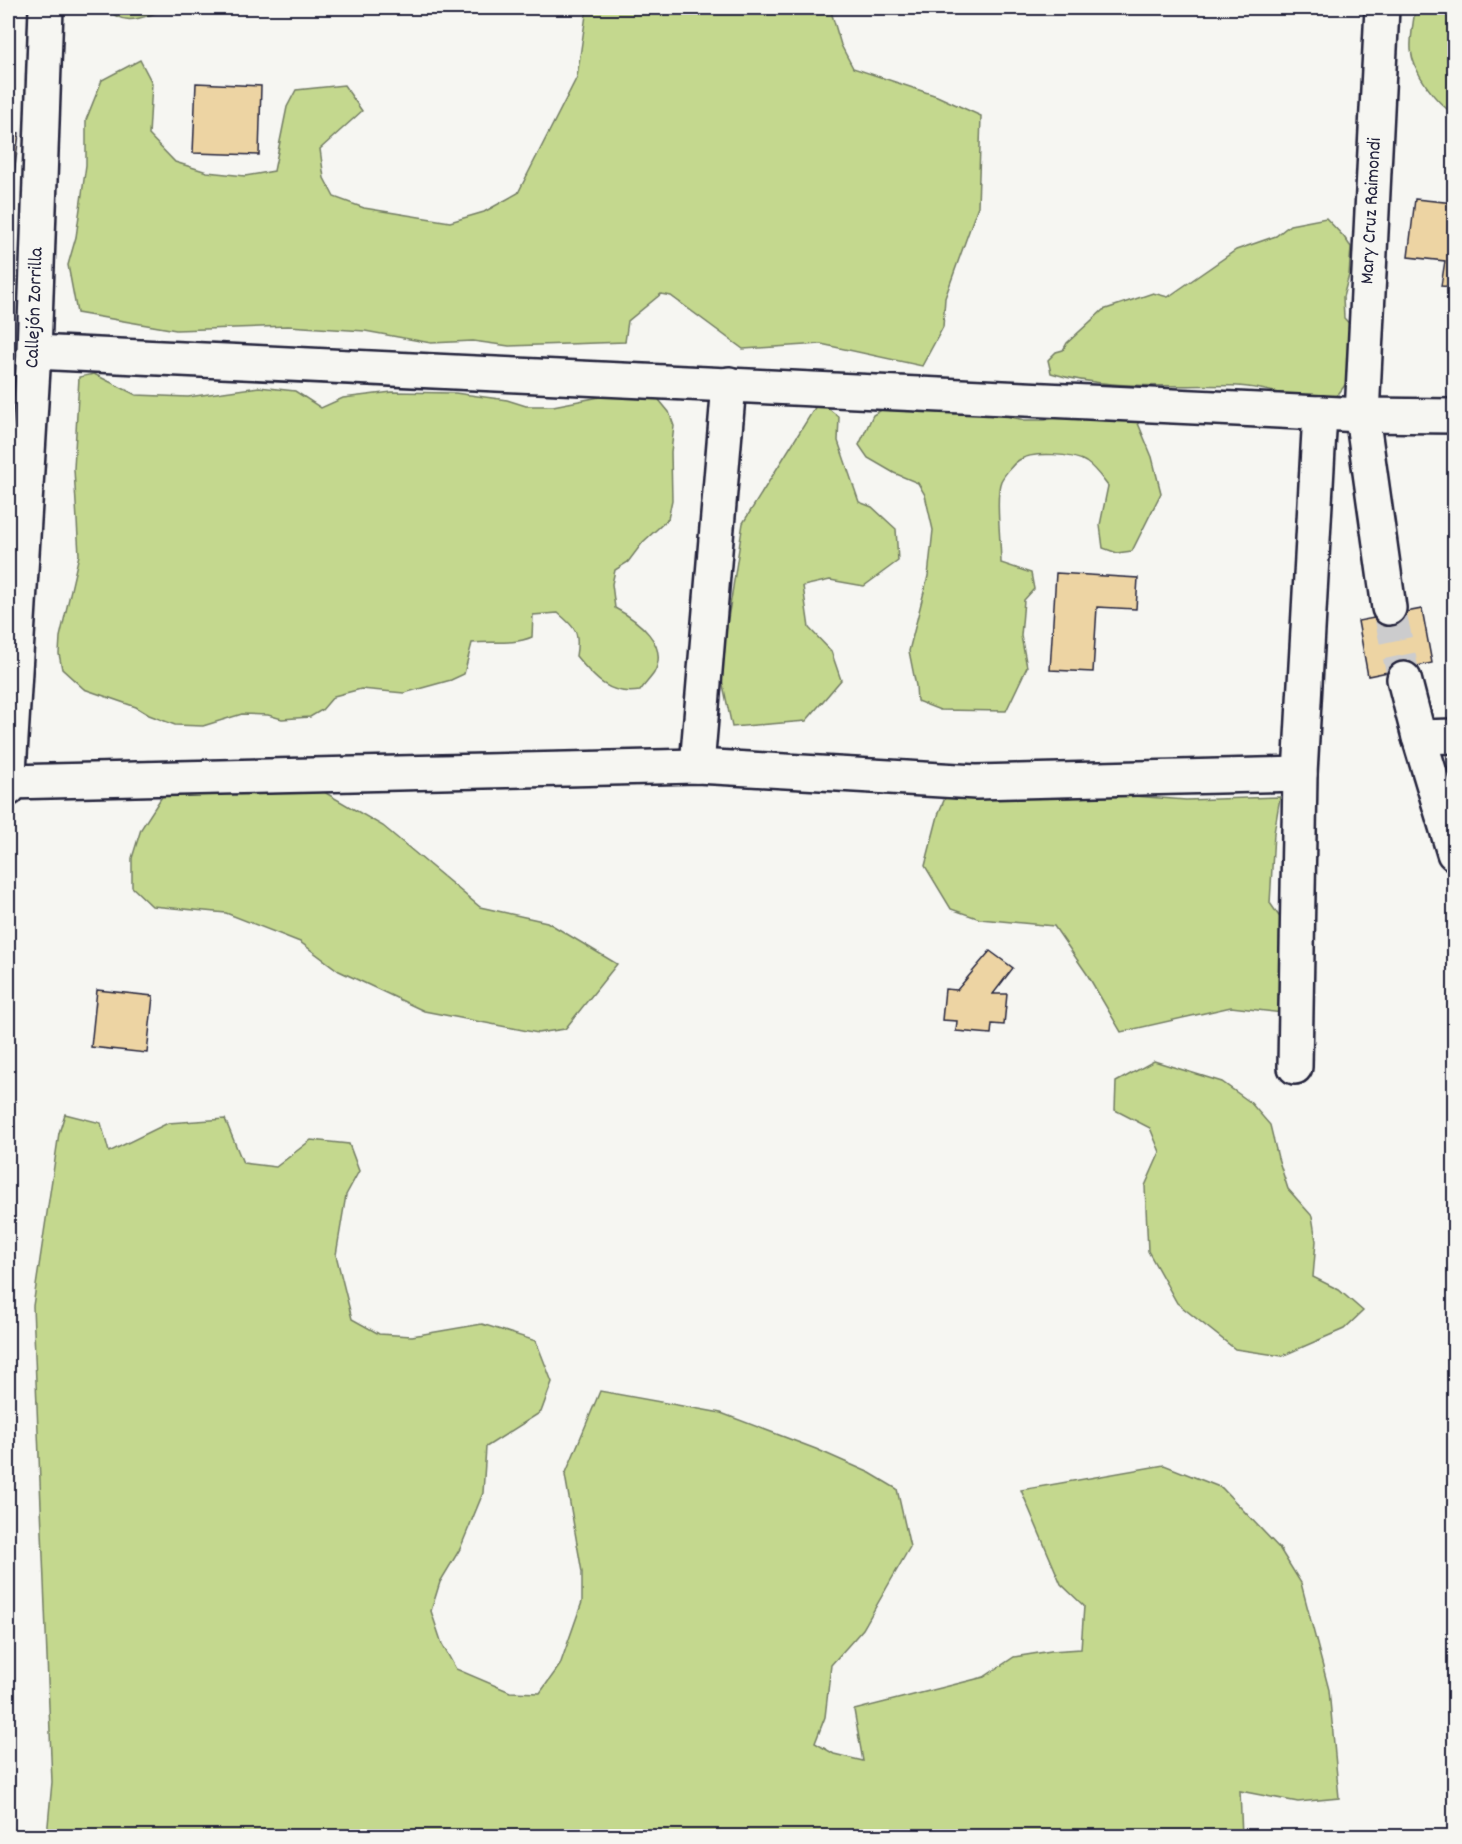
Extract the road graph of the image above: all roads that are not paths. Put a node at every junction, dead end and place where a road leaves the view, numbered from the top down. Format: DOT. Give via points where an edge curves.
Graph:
graph roads {
  1 [pos="46,8"];
  2 [pos="1382,8"];
  3 [pos="34,352"];
  4 [pos="729,384"];
  5 [pos="1320,413"];
  6 [pos="1362,415"];
  7 [pos="1455,416"];
  8 [pos="1389,608"];
  9 [pos="1404,679"];
  10 [pos="1455,736"];
  11 [pos="1419,737"];
  12 [pos="697,766"];
  13 [pos="1300,774"];
  14 [pos="8,782"];
  15 [pos="8,789"];
  16 [pos="1455,853"];
  17 [pos="1295,1067"];
  1 -- 3 [label="street, Callejón Zorrilla"];
  2 -- 6 [label="street, Mary Cruz Raimondi"];
  3 -- 4 [label="street"];
  3 -- 14 [label="street, Callejón Zorrilla"];
  4 -- 5 [label="street"];
  4 -- 12 [label="street"];
  5 -- 6 [label="street"];
  5 -- 13 [label="street"];
  6 -- 7 [label="street"];
  6 -- 8 [label="street, Mary Cruz Raimondi"];
  9 -- 11 [label="street"];
  10 -- 11 [label="street"];
  11 -- 16 [label="street"];
  12 -- 13 [label="street" via="976,782"];
  12 -- 14 [label="street"];
  13 -- 17 [label="street"];
  14 -- 15 [label="street, Callejón Zorrilla"];
}
